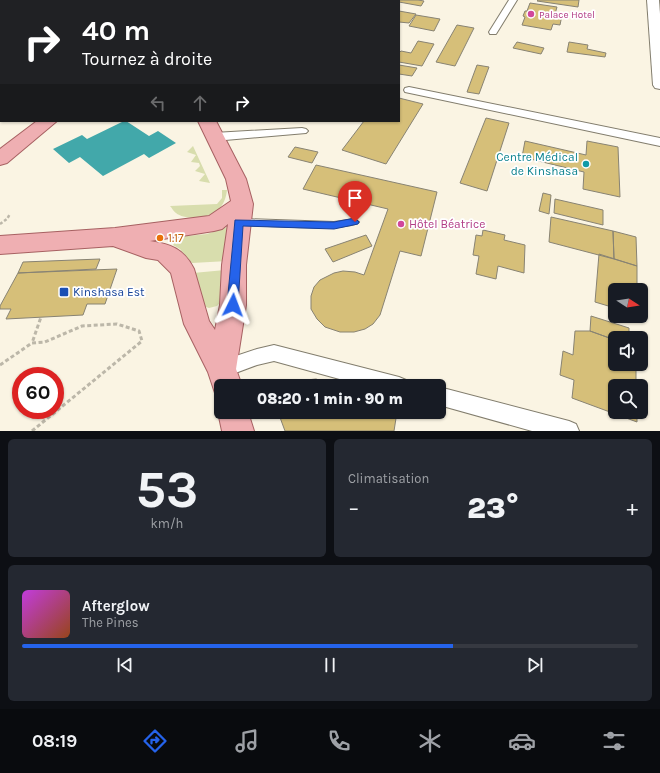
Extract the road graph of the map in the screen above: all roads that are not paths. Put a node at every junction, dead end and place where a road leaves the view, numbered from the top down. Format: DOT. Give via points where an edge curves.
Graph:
graph roads {
  1 [pos="513,0"];
  2 [pos="653,0"];
  3 [pos="493,32"];
  4 [pos="660,86"];
  5 [pos="409,90"];
  6 [pos="47,122"];
  7 [pos="211,129"];
  8 [pos="302,131"];
  9 [pos="660,142"];
  10 [pos="0,159"];
  11 [pos="240,213"];
  12 [pos="355,222"];
  13 [pos="115,237"];
  14 [pos="0,245"];
  15 [pos="225,378"];
  16 [pos="373,379"];
  17 [pos="446,398"];
  18 [pos="235,419"];
  19 [pos="238,431"];
  20 [pos="569,431"];
  1 -- 3 [label="street"];
  2 -- 4 [label="main road"];
  5 -- 9 [label="street"];
  6 -- 10 [label="main road"];
  7 -- 8 [label="street"];
  7 -- 11 [label="main road" via="236,179"];
  11 -- 12 [label="lane" via="334,225"];
  11 -- 13 [label="main road" via="214,223"];
  11 -- 15 [label="main road"];
  13 -- 14 [label="main road"];
  13 -- 15 [label="main road" via="146,249 165,252 182,269 197,324"];
  15 -- 16 [label="street" via="257,357 274,353"];
  17 -- 20 [label="street"];
  18 -- 19 [label="main road"];
}
